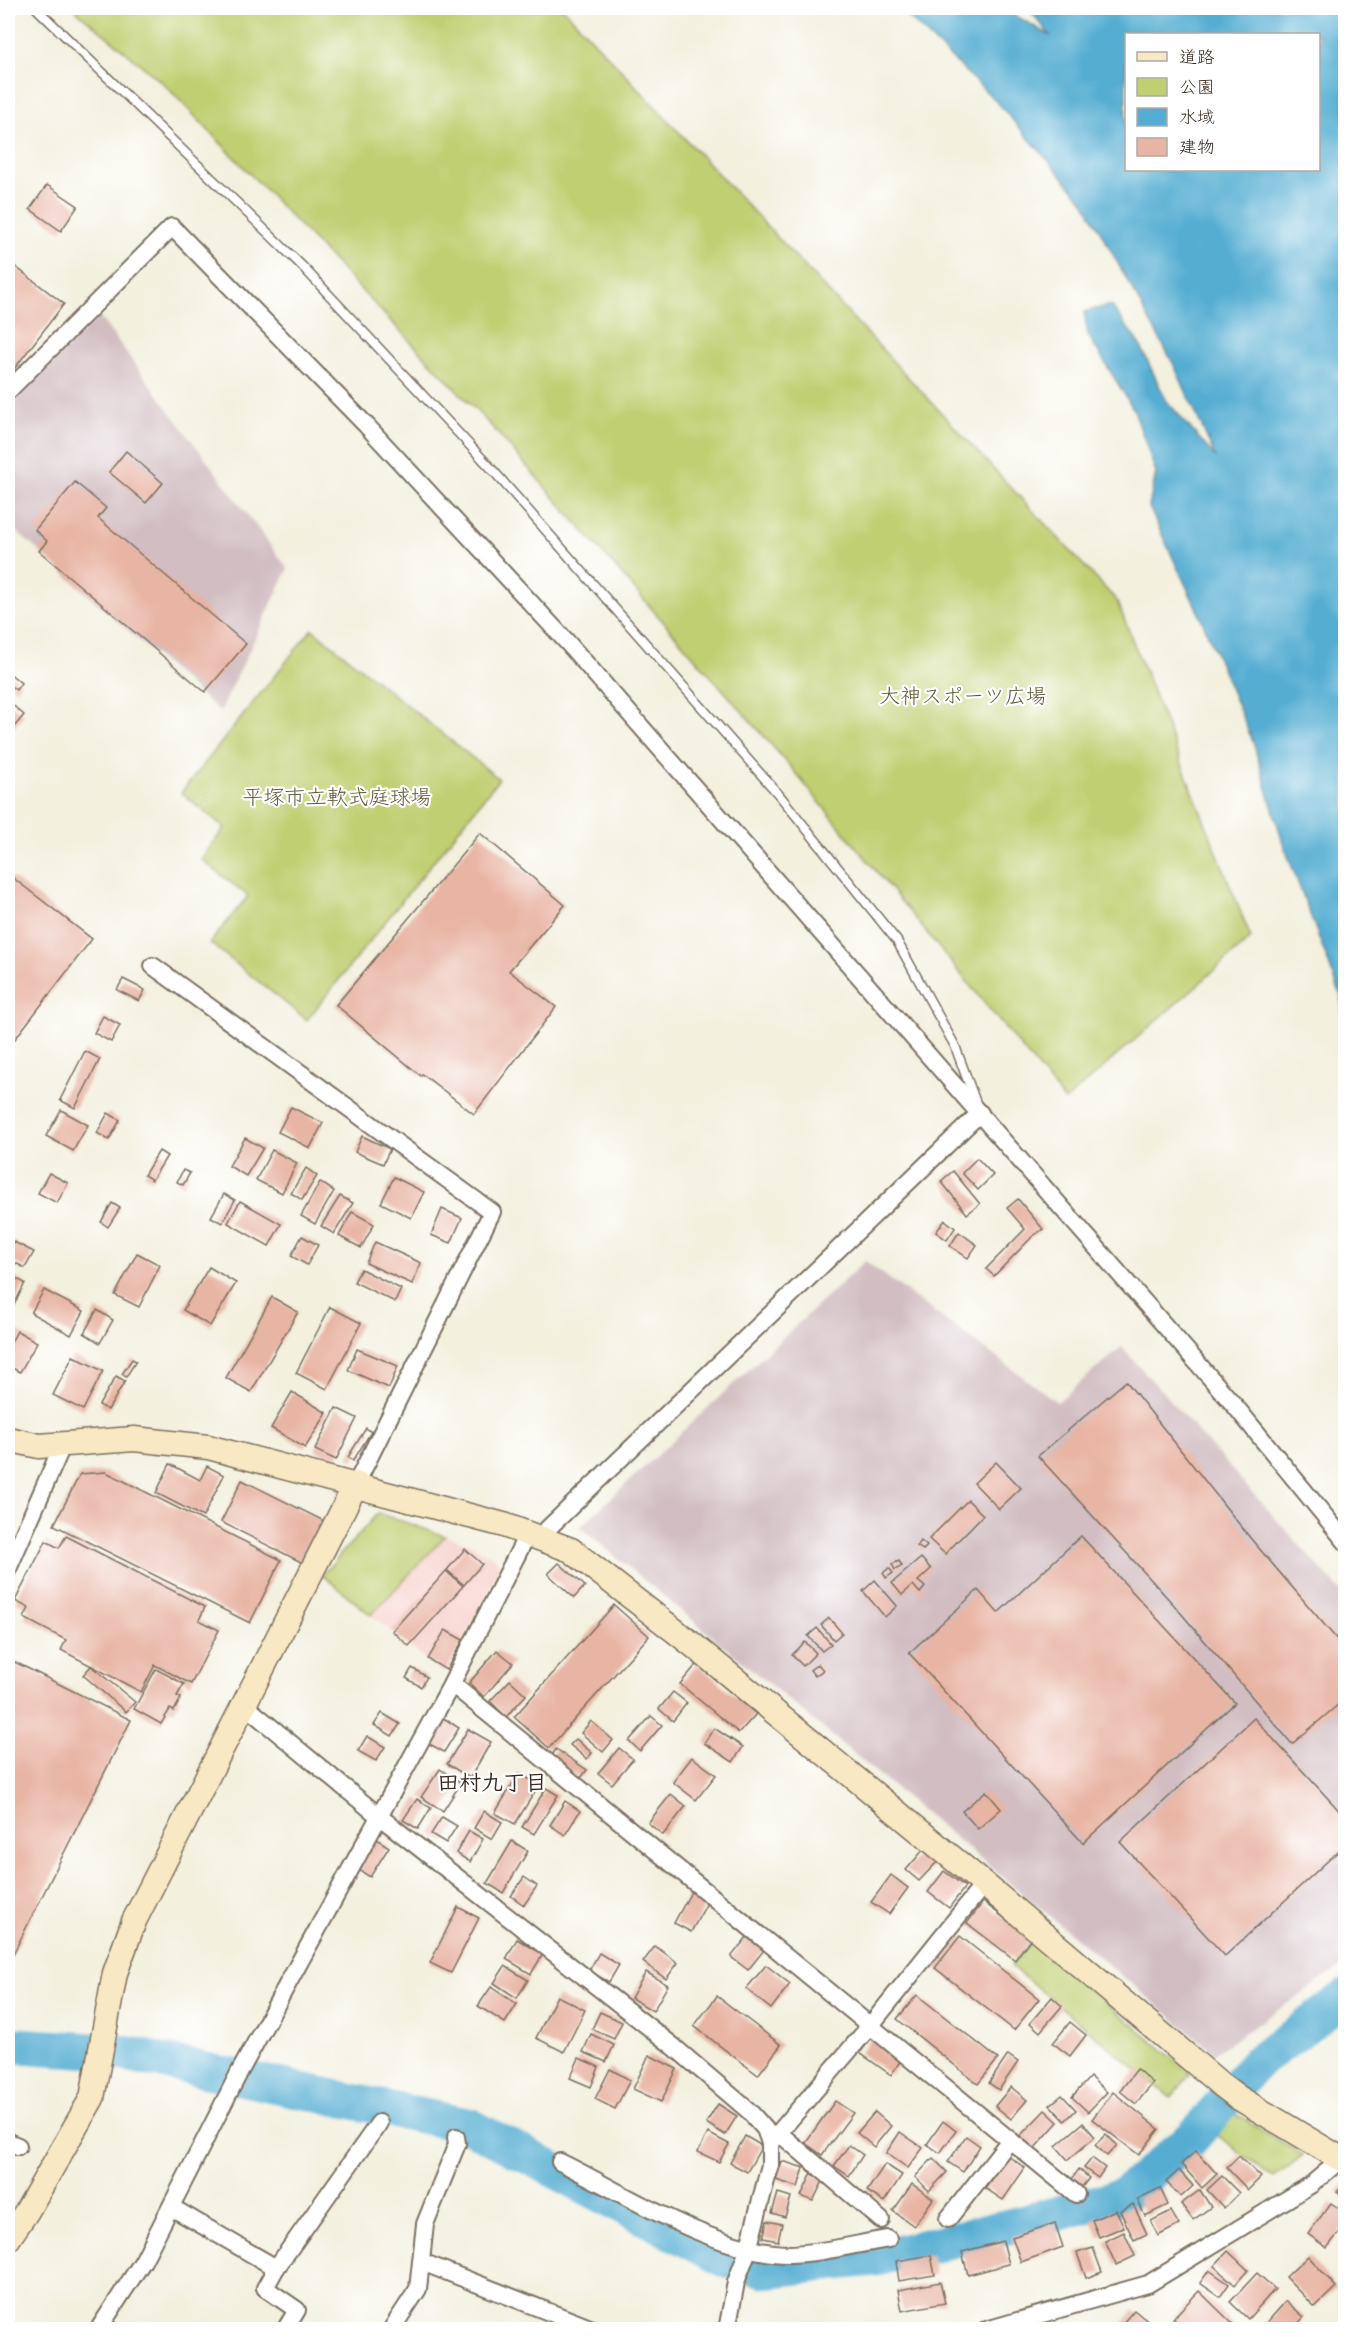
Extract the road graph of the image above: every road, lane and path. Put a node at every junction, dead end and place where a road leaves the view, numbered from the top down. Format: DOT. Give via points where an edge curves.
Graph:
graph roads {
  1 [pos="36,8"];
  2 [pos="8,391"];
  3 [pos="153,966"];
  4 [pos="980,1113"];
  5 [pos="8,1439"];
  6 [pos="63,1444"];
  7 [pos="356,1484"];
  8 [pos="534,1534"];
  9 [pos="1346,1542"];
  10 [pos="8,1569"];
  11 [pos="452,1684"];
  12 [pos="243,1704"];
  13 [pos="380,1817"];
  14 [pos="984,1884"];
  15 [pos="870,2026"];
  16 [pos="379,2123"];
  17 [pos="456,2137"];
  18 [pos="774,2138"];
  19 [pos="1010,2140"];
  20 [pos="1344,2159"];
  21 [pos="561,2162"];
  22 [pos="1076,2194"];
  23 [pos="171,2207"];
  24 [pos="948,2219"];
  25 [pos="881,2220"];
  26 [pos="8,2239"];
  27 [pos="888,2239"];
  28 [pos="748,2250"];
  29 [pos="422,2262"];
  30 [pos="276,2268"];
  31 [pos="98,2330"];
  32 [pos="285,2330"];
  33 [pos="391,2330"];
  34 [pos="595,2330"];
  35 [pos="726,2330"];
  36 [pos="986,2330"];
  1 -- 4 [label="lane" via="310,275 490,467 780,796 897,941 955,1046"];
  2 -- 4 [label="street" via="172,227 469,534"];
  3 -- 7 [label="street" via="492,1212"];
  4 -- 8 [label="street"];
  4 -- 9 [label="street" via="1235,1406"];
  5 -- 6 [label="street" via="39,1446"];
  6 -- 7 [label="street" via="134,1438 176,1442"];
  6 -- 10 [label="street"];
  7 -- 8 [label="street"];
  7 -- 12 [label="street"];
  8 -- 11 [label="street"];
  8 -- 14 [label="street" via="571,1550 674,1630"];
  11 -- 13 [label="street"];
  11 -- 15 [label="street"];
  12 -- 13 [label="street"];
  12 -- 26 [label="street" via="134,1921 115,1972 92,2098"];
  13 -- 18 [label="street" via="682,2054 749,2111"];
  13 -- 23 [label="street" via="240,2071"];
  14 -- 15 [label="street"];
  14 -- 20 [label="street" via="1219,2083"];
  15 -- 18 [label="street"];
  15 -- 19 [label="street"];
  16 -- 30 [label="street"];
  17 -- 29 [label="street" via="458,2144 425,2224"];
  18 -- 25 [label="street"];
  18 -- 28 [label="street"];
  19 -- 22 [label="street"];
  19 -- 24 [label="street"];
  20 -- 36 [label="street" via="1312,2184 1148,2284"];
  21 -- 28 [label="street" via="706,2235"];
  23 -- 30 [label="street"];
  23 -- 31 [label="street" via="143,2261"];
  27 -- 28 [label="street" via="789,2254"];
  28 -- 35 [label="street" via="736,2282"];
  29 -- 33 [label="street" via="418,2289"];
  29 -- 34 [label="street"];
  30 -- 32 [label="street" via="265,2288 297,2310"];
}
